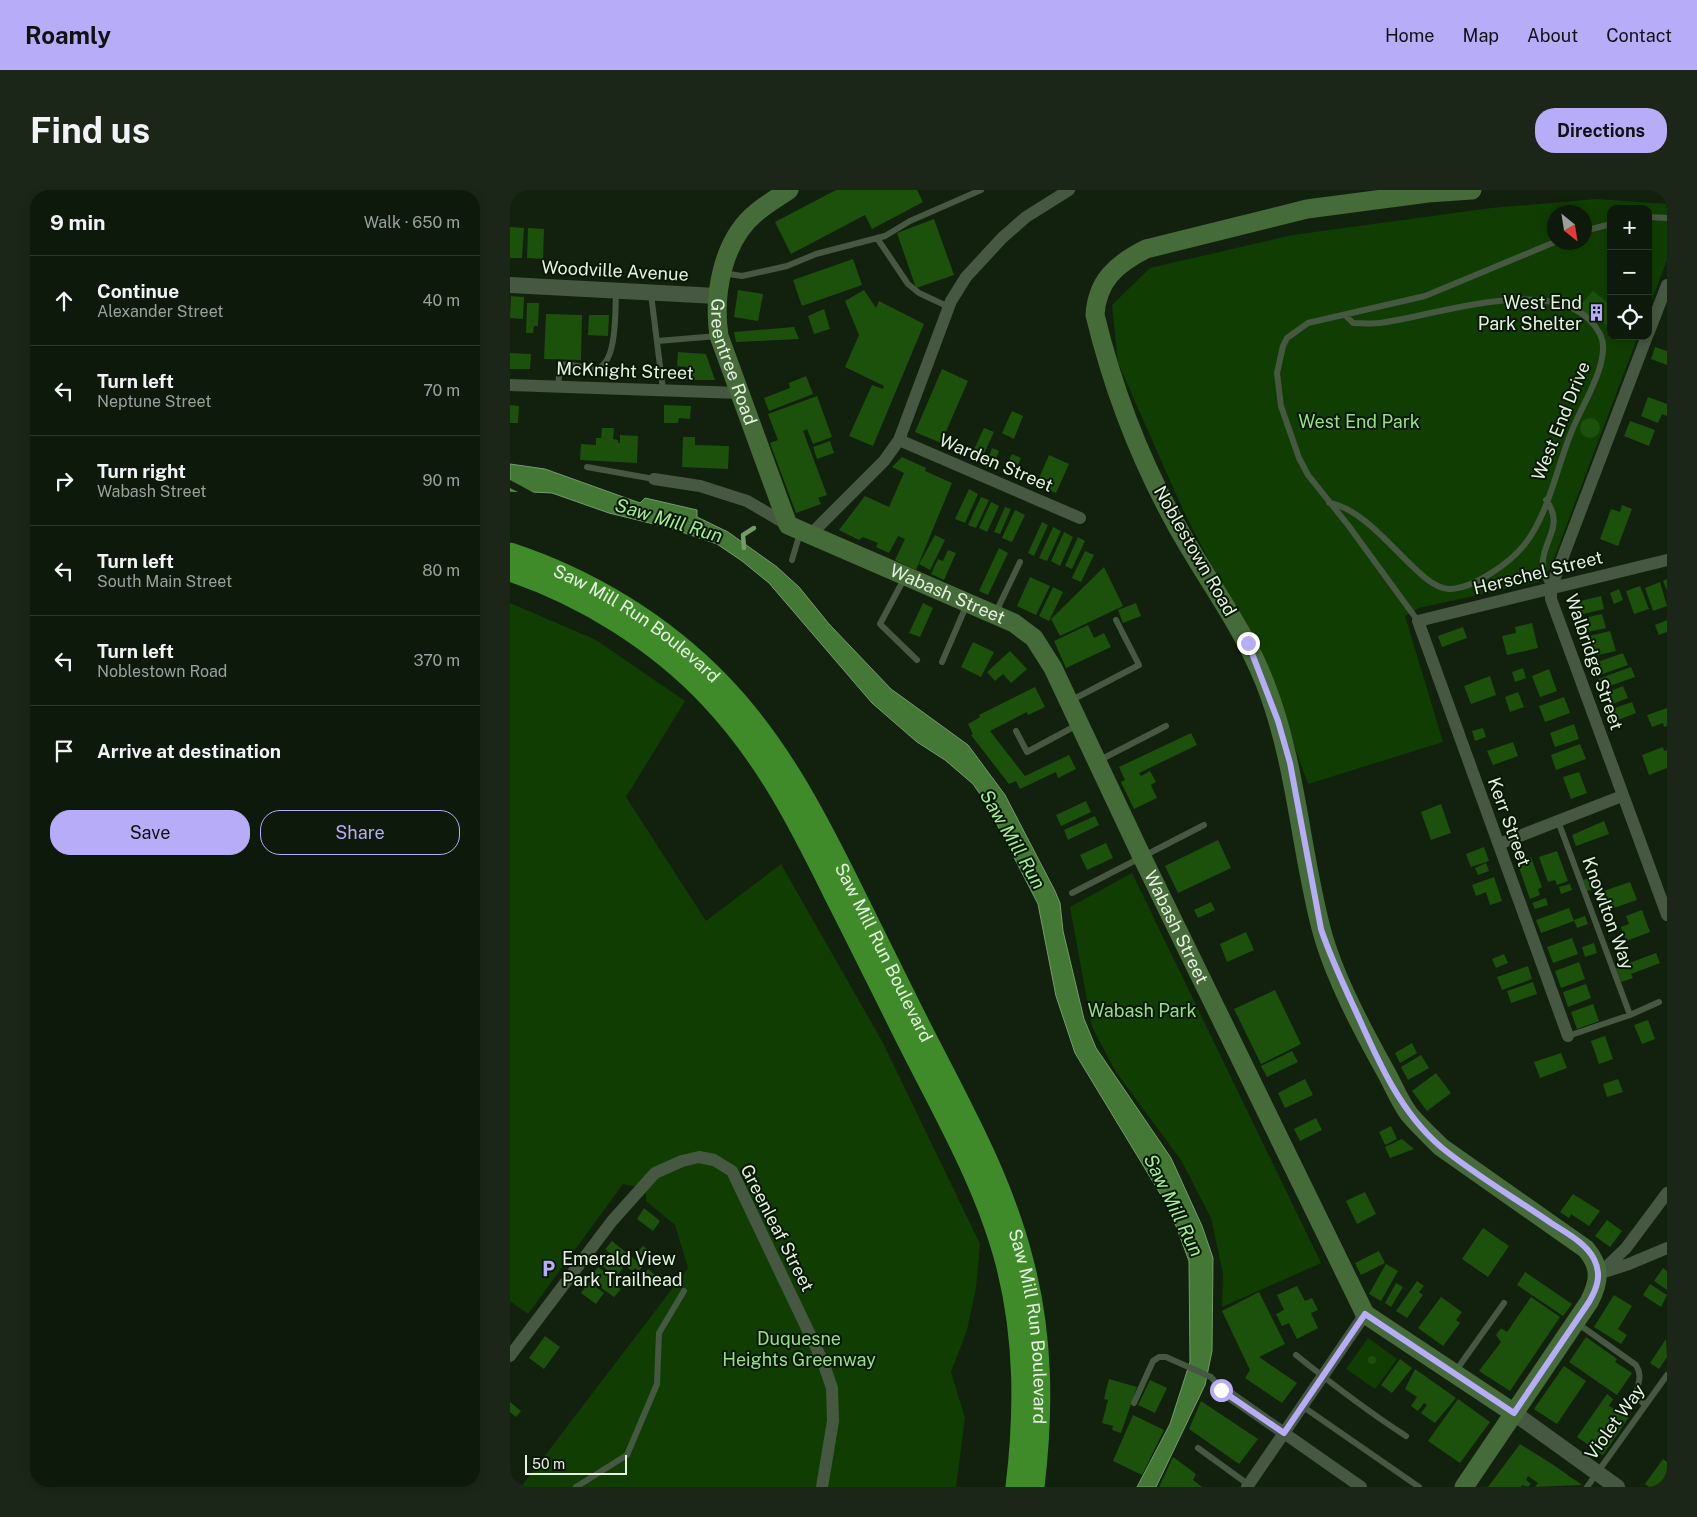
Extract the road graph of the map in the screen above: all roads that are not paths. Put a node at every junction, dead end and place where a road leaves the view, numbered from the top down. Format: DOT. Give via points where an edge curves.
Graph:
graph roads {
  1 [pos="789,190"];
  2 [pos="981,190"];
  3 [pos="1069,190"];
  4 [pos="1472,190"];
  5 [pos="1652,217"];
  6 [pos="1667,218"];
  7 [pos="1607,225"];
  8 [pos="1592,229"];
  9 [pos="877,238"];
  10 [pos="1547,246"];
  11 [pos="723,273"];
  12 [pos="1667,284"];
  13 [pos="510,285"];
  14 [pos="616,291"];
  15 [pos="650,292"];
  16 [pos="717,296"];
  17 [pos="949,306"];
  18 [pos="1345,314"];
  19 [pos="1652,324"];
  20 [pos="719,336"];
  21 [pos="1646,340"];
  22 [pos="657,341"];
  23 [pos="510,385"];
  24 [pos="558,387"];
  25 [pos="663,390"];
  26 [pos="739,393"];
  27 [pos="899,440"];
  28 [pos="586,467"];
  29 [pos="654,479"];
  30 [pos="1546,500"];
  31 [pos="1329,503"];
  32 [pos="1080,518"];
  33 [pos="800,530"];
  34 [pos="510,553"];
  35 [pos="792,560"];
  36 [pos="1667,560"];
  37 [pos="1020,562"];
  38 [pos="510,571"];
  39 [pos="906,576"];
  40 [pos="1551,588"];
  41 [pos="968,603"];
  42 [pos="995,615"];
  43 [pos="1116,620"];
  44 [pos="1418,621"];
  45 [pos="917,660"];
  46 [pos="942,662"];
  47 [pos="1069,702"];
  48 [pos="1080,724"];
  49 [pos="1166,726"];
  50 [pos="1016,731"];
  51 [pos="1097,761"];
  52 [pos="1622,796"];
  53 [pos="1558,821"];
  54 [pos="1204,825"];
  55 [pos="1499,844"];
  56 [pos="1142,857"];
  57 [pos="1072,893"];
  58 [pos="1667,914"];
  59 [pos="1658,1002"];
  60 [pos="1630,1015"];
  61 [pos="1568,1036"];
  62 [pos="1667,1192"];
  63 [pos="1667,1248"];
  64 [pos="1599,1274"];
  65 [pos="684,1291"];
  66 [pos="1504,1303"];
  67 [pos="1365,1314"];
  68 [pos="1576,1322"];
  69 [pos="1296,1355"];
  70 [pos="510,1356"];
  71 [pos="1454,1374"];
  72 [pos="1667,1375"];
  73 [pos="1323,1376"];
  74 [pos="1221,1390"];
  75 [pos="1134,1403"];
  76 [pos="1646,1405"];
  77 [pos="1302,1406"];
  78 [pos="1514,1413"];
  79 [pos="1284,1433"];
  80 [pos="1406,1436"];
  81 [pos="1198,1448"];
  82 [pos="1597,1472"];
  83 [pos="1248,1486"];
  84 [pos="576,1487"];
  85 [pos="822,1487"];
  86 [pos="1016,1487"];
  87 [pos="1034,1487"];
  88 [pos="1361,1487"];
  89 [pos="1419,1487"];
  90 [pos="1464,1487"];
  91 [pos="1587,1487"];
  92 [pos="1617,1487"];
  1 -- 11 [label="main road, Greentree Road" via="756,213 738,234"];
  2 -- 9 [label="lane"];
  3 -- 17 [label="street" via="1026,216 1002,238 966,277"];
  4 -- 64 [label="main road, Noblestown Road" via="1308,209 1146,249 1114,268 1106,278 1096,300 1095,315 1127,416 1149,472 1178,528 1248,643 1265,683 1290,763 1321,929 1373,1048 1408,1113 1441,1147 1571,1236 1594,1259"];
  5 -- 6 [label="lane"];
  7 -- 8 [label="lane"];
  9 -- 11 [label="lane" via="816,254 787,266 742,276"];
  9 -- 17 [label="lane" via="908,284 919,293"];
  10 -- 18 [label="lane" via="1433,293"];
  11 -- 16 [label="main road, Greentree Road"];
  12 -- 19 [label="street, Walbridge Street"];
  13 -- 14 [label="street, Woodville Avenue"];
  14 -- 15 [label="street, Woodville Avenue"];
  14 -- 24 [label="lane" via="611,354 604,364 594,369 567,363 560,365"];
  15 -- 16 [label="street, Woodville Avenue"];
  15 -- 22 [label="lane"];
  16 -- 20 [label="main road, Greentree Road"];
  17 -- 27 [label="street"];
  18 -- 30 [label="lane, West End Drive" via="1353,323 1379,323 1464,306 1530,299 1556,301 1591,322 1604,346 1601,364"];
  18 -- 31 [label="lane" via="1308,323 1296,330 1283,346 1276,373 1281,406 1299,458"];
  20 -- 22 [label="lane"];
  20 -- 26 [label="main road, Greentree Road"];
  21 -- 40 [label="street, Walbridge Street"];
  22 -- 25 [label="lane"];
  23 -- 24 [label="street, McKnight Street"];
  24 -- 25 [label="street, McKnight Street"];
  25 -- 26 [label="street, McKnight Street"];
  26 -- 33 [label="main road, Greentree Road"];
  27 -- 32 [label="street, Warden Street"];
  27 -- 33 [label="street" via="884,461"];
  28 -- 29 [label="lane"];
  29 -- 33 [label="street, Wabash Street" via="700,486 748,501"];
  30 -- 31 [label="lane, West End Drive" via="1539,524 1520,549 1478,580 1449,589 1427,582 1364,520 1341,505"];
  30 -- 40 [label="lane" via="1554,510 1555,520 1541,564 1543,576"];
  31 -- 44 [label="lane" via="1352,529"];
  33 -- 35 [label="lane"];
  33 -- 39 [label="main road, Wabash Street"];
  34 -- 87 [label="highway, Saw Mill Run Boulevard" via="564,573 592,588 672,640 744,709 804,795 984,1156 1012,1224 1032,1296 1040,1361 1040,1429"];
  36 -- 40 [label="street, Herschel Street"];
  37 -- 42 [label="lane"];
  38 -- 86 [label="highway, Saw Mill Run Boulevard" via="583,603 662,654 730,720 752,747 788,804 968,1164 996,1230 1014,1300 1022,1362 1022,1428"];
  39 -- 41 [label="main road, Wabash Street"];
  39 -- 45 [label="lane" via="880,624"];
  40 -- 44 [label="street, Herschel Street"];
  40 -- 52 [label="street, Walbridge Street" via="1551,599"];
  41 -- 42 [label="main road, Wabash Street"];
  41 -- 46 [label="lane"];
  42 -- 47 [label="main road, Wabash Street" via="1014,623 1034,638 1044,651"];
  43 -- 47 [label="lane" via="1139,665"];
  44 -- 55 [label="street, Kerr Street"];
  47 -- 48 [label="main road, Wabash Street"];
  48 -- 50 [label="lane" via="1027,752"];
  48 -- 51 [label="main road, Wabash Street"];
  49 -- 51 [label="lane"];
  51 -- 56 [label="main road, Wabash Street"];
  52 -- 53 [label="street"];
  52 -- 58 [label="street, Walbridge Street"];
  53 -- 55 [label="street"];
  53 -- 60 [label="lane, Knowlton Way"];
  54 -- 56 [label="lane"];
  55 -- 61 [label="street, Kerr Street"];
  56 -- 57 [label="lane"];
  56 -- 67 [label="main road, Wabash Street"];
  59 -- 60 [label="lane"];
  60 -- 61 [label="lane"];
  62 -- 64 [label="street" via="1626,1248"];
  63 -- 64 [label="street"];
  64 -- 68 [label="main road" via="1595,1292"];
  65 -- 84 [label="lane" via="659,1333 657,1384 627,1455"];
  66 -- 71 [label="lane"];
  67 -- 71 [label="main road"];
  67 -- 73 [label="street"];
  68 -- 76 [label="lane" via="1636,1365 1640,1371 1636,1394"];
  68 -- 78 [label="main road"];
  69 -- 73 [label="lane"];
  70 -- 85 [label="street, Greenleaf Street" via="612,1221 655,1173 699,1157 714,1160 732,1171 808,1327 832,1388 833,1421"];
  71 -- 78 [label="main road"];
  72 -- 76 [label="lane, Violet Way"];
  73 -- 77 [label="street"];
  73 -- 80 [label="lane" via="1357,1404"];
  74 -- 75 [label="lane" via="1211,1378 1166,1357 1159,1358 1153,1361"];
  74 -- 79 [label="street"];
  76 -- 82 [label="lane, Violet Way"];
  77 -- 79 [label="street"];
  77 -- 89 [label="lane"];
  78 -- 82 [label="street"];
  78 -- 90 [label="main road"];
  79 -- 83 [label="street"];
  79 -- 88 [label="street"];
  81 -- 83 [label="lane"];
  82 -- 91 [label="lane, Violet Way"];
  82 -- 92 [label="street"];
}
